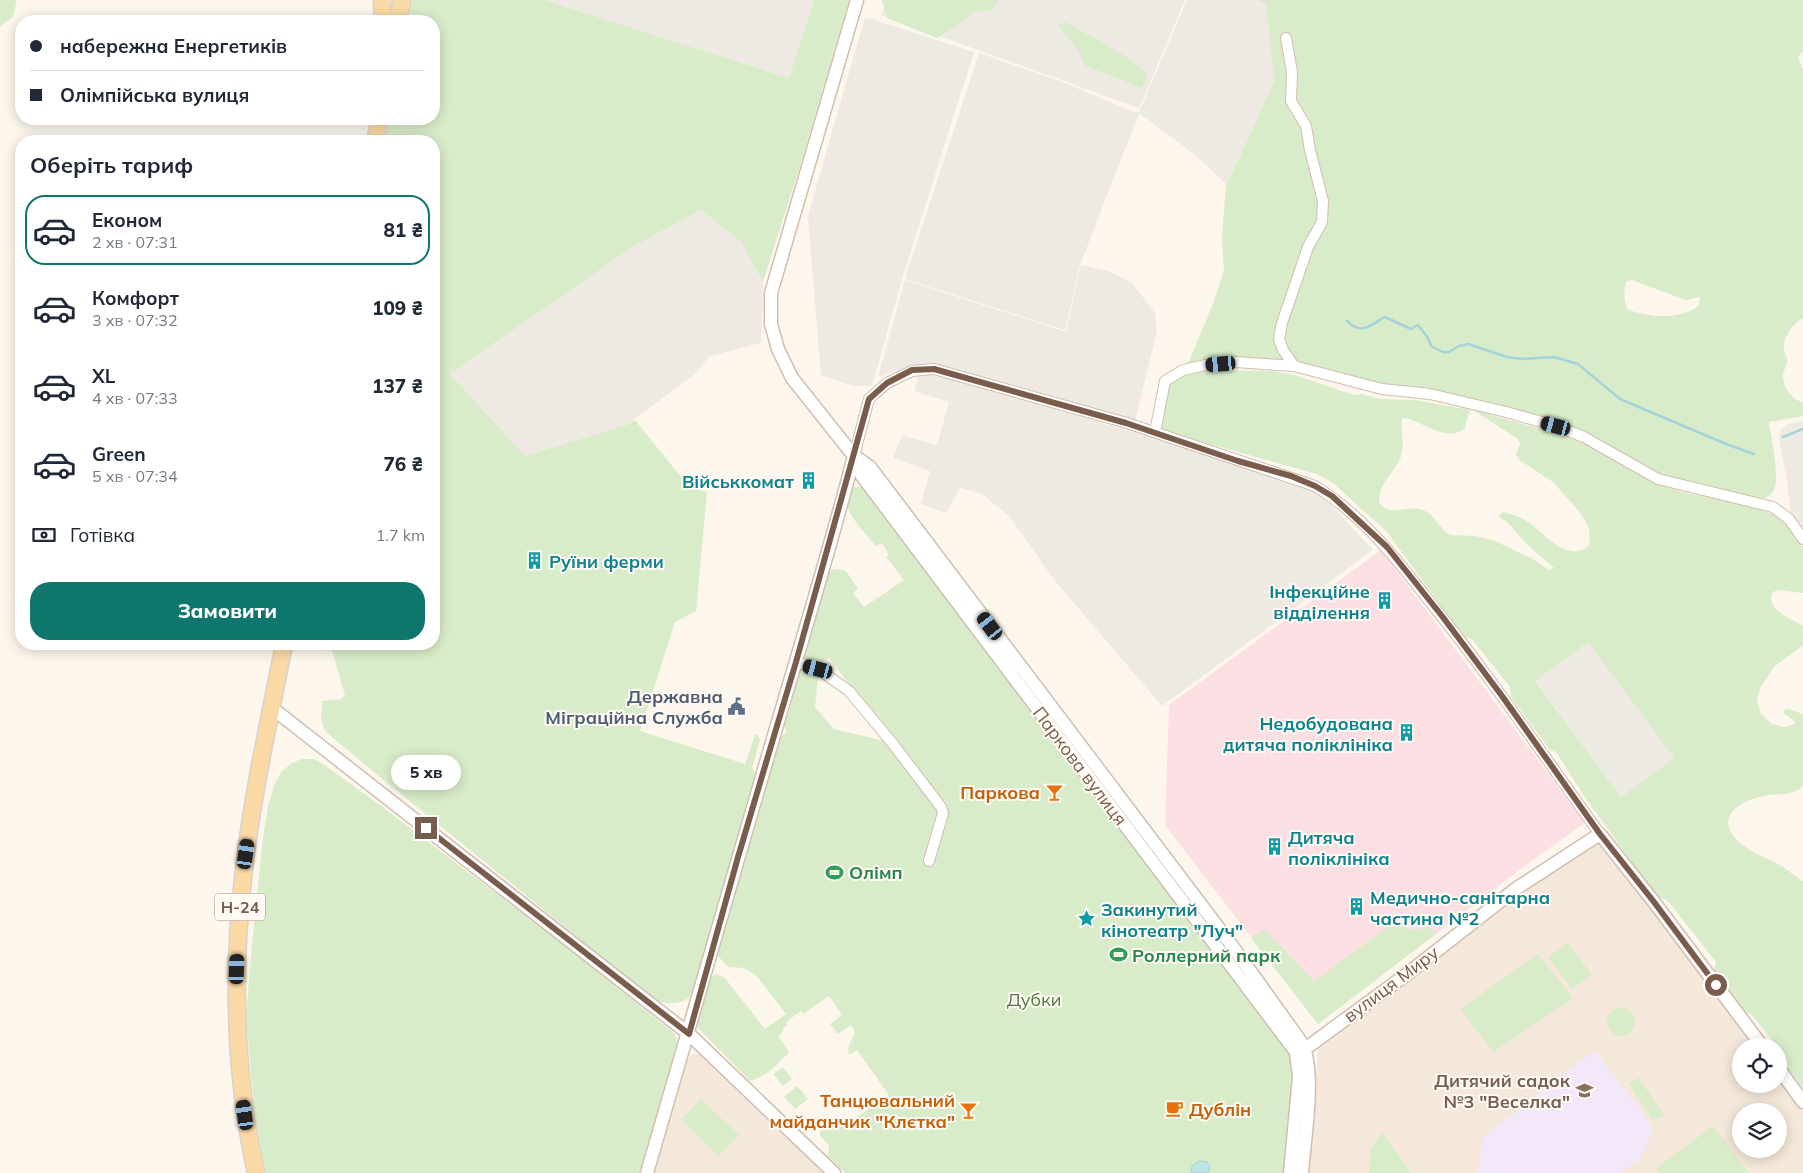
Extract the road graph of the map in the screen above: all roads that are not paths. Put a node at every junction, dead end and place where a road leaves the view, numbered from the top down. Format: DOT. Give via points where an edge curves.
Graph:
graph roads {
  1 [pos="382,0"];
  2 [pos="402,0"];
  3 [pos="857,0"];
  4 [pos="383,15"];
  5 [pos="399,15"];
  6 [pos="1286,38"];
  7 [pos="1294,366"];
  8 [pos="1155,432"];
  9 [pos="854,456"];
  10 [pos="1803,539"];
  11 [pos="283,650"];
  12 [pos="796,662"];
  13 [pos="272,708"];
  14 [pos="1600,834"];
  15 [pos="929,861"];
  16 [pos="689,1034"];
  17 [pos="1756,1038"];
  18 [pos="1305,1048"];
  19 [pos="1297,1059"];
  20 [pos="1787,1080"];
  21 [pos="1803,1102"];
  22 [pos="256,1173"];
  23 [pos="647,1173"];
  24 [pos="834,1173"];
  25 [pos="1290,1173"];
  26 [pos="1302,1173"];
  1 -- 4 [label="main road"];
  2 -- 5 [label="main road"];
  3 -- 9 [label="street" via="771,293 773,330 792,378"];
  6 -- 7 [label="street" via="1292,72 1291,101 1306,126 1323,200 1322,222 1308,247 1279,339"];
  7 -- 8 [label="street" via="1236,362 1206,365 1178,373 1165,380"];
  7 -- 10 [label="street" via="1382,390 1430,394 1556,426 1584,436 1658,479 1773,507 1790,519"];
  8 -- 9 [label="street" via="934,369 912,370 887,383 869,399"];
  8 -- 14 [label="street" via="1291,476 1332,496 1387,547 1502,696"];
  9 -- 12 [label="street"];
  9 -- 18 [label="street, Паркова вулиця" via="876,474 1233,947"];
  9 -- 19 [label="street, Паркова вулиця" via="862,476 1296,1052"];
  11 -- 13 [label="main road, Н-24"];
  12 -- 15 [label="street" via="818,669 849,690 941,807 943,813"];
  12 -- 16 [label="street"];
  13 -- 16 [label="street"];
  13 -- 22 [label="main road, Н-24" via="245,864 237,969 240,1069"];
  14 -- 17 [label="street"];
  14 -- 18 [label="street, вулиця Миру" via="1517,888"];
  16 -- 23 [label="street"];
  16 -- 24 [label="street"];
  18 -- 19 [label="street, вулиця Миру"];
  18 -- 26 [label="street" via="1310,1078"];
  19 -- 25 [label="street, Паркова вулиця" via="1299,1077"];
  20 -- 21 [label="street"];
}
